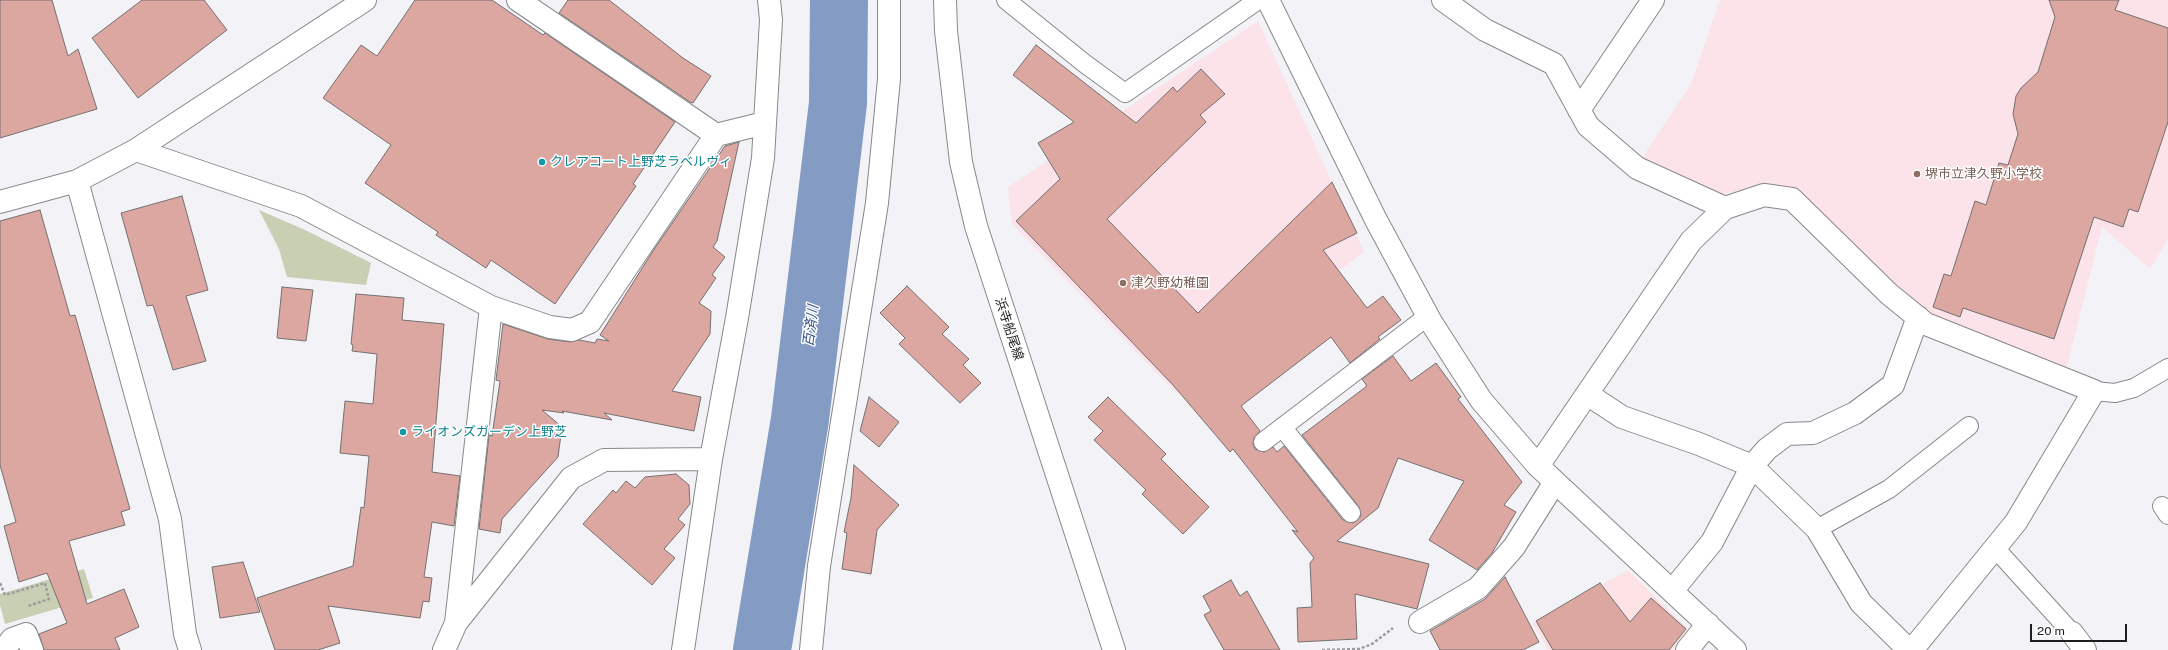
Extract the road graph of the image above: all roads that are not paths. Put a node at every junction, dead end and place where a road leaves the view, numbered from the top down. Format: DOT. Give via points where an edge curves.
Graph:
graph roads {
  1 [pos="364,0"];
  2 [pos="518,0"];
  3 [pos="769,0"];
  4 [pos="889,0"];
  5 [pos="945,0"];
  6 [pos="1006,0"];
  7 [pos="1258,0"];
  8 [pos="1268,0"];
  9 [pos="1443,0"];
  10 [pos="1653,0"];
  11 [pos="1579,110"];
  12 [pos="765,123"];
  13 [pos="716,135"];
  14 [pos="136,150"];
  15 [pos="77,181"];
  16 [pos="0,202"];
  17 [pos="1725,208"];
  18 [pos="491,307"];
  19 [pos="1428,316"];
  20 [pos="1918,317"];
  21 [pos="2168,368"];
  22 [pos="2094,391"];
  23 [pos="1587,394"];
  24 [pos="1969,426"];
  25 [pos="1282,427"];
  26 [pos="1263,442"];
  27 [pos="711,459"];
  28 [pos="1538,466"];
  29 [pos="1752,466"];
  30 [pos="1555,482"];
  31 [pos="1351,513"];
  32 [pos="1817,529"];
  33 [pos="1995,548"];
  34 [pos="1672,591"];
  35 [pos="1420,622"];
  36 [pos="456,623"];
  37 [pos="1708,624"];
  38 [pos="2079,642"];
  39 [pos="4,650"];
  40 [pos="32,650"];
  41 [pos="190,650"];
  42 [pos="444,650"];
  43 [pos="683,650"];
  44 [pos="811,650"];
  45 [pos="1114,650"];
  46 [pos="1687,650"];
  47 [pos="1735,650"];
  48 [pos="1910,650"];
  1 -- 14 [label="street"];
  2 -- 13 [label="street"];
  3 -- 12 [label="street" via="771,20"];
  4 -- 44 [label="street" via="889,79 877,203 819,566"];
  5 -- 45 [label="street, 浜寺船尾線" via="961,162 976,226"];
  6 -- 7 [label="lane" via="1125,93"];
  8 -- 19 [label="street" via="1376,220"];
  9 -- 11 [label="street" via="1485,30 1554,64"];
  10 -- 11 [label="street"];
  11 -- 17 [label="street" via="1588,126 1637,168"];
  12 -- 13 [label="street"];
  12 -- 27 [label="street" via="763,158"];
  13 -- 18 [label="street" via="590,322 572,330 550,327"];
  14 -- 15 [label="street"];
  14 -- 18 [label="street" via="300,206"];
  15 -- 16 [label="street"];
  15 -- 41 [label="street" via="170,520 185,634"];
  17 -- 20 [label="street" via="1764,195 1792,199 1888,294"];
  17 -- 23 [label="street" via="1691,241"];
  18 -- 36 [label="street"];
  19 -- 25 [label="lane"];
  19 -- 28 [label="street" via="1481,400"];
  20 -- 22 [label="street" via="1926,324"];
  20 -- 29 [label="street" via="1893,385 1855,413 1813,433 1788,434 1767,449"];
  21 -- 22 [label="lane" via="2134,388 2115,393"];
  22 -- 33 [label="street" via="2016,522"];
  23 -- 28 [label="street"];
  23 -- 29 [label="street" via="1622,417"];
  24 -- 32 [label="lane" via="1889,489"];
  25 -- 26 [label="lane"];
  25 -- 31 [label="lane"];
  27 -- 36 [label="street" via="604,460 571,478"];
  27 -- 43 [label="street"];
  28 -- 30 [label="street"];
  29 -- 32 [label="street"];
  29 -- 34 [label="street" via="1712,542"];
  30 -- 34 [label="street"];
  30 -- 35 [label="street" via="1514,547 1478,588"];
  32 -- 48 [label="street" via="1861,603"];
  33 -- 38 [label="lane"];
  33 -- 48 [label="street"];
  34 -- 37 [label="street"];
  36 -- 42 [label="street"];
  37 -- 46 [label="street"];
  37 -- 47 [label="street"];
  39 -- 40 [label="street" via="12,639 26,634"];
}
